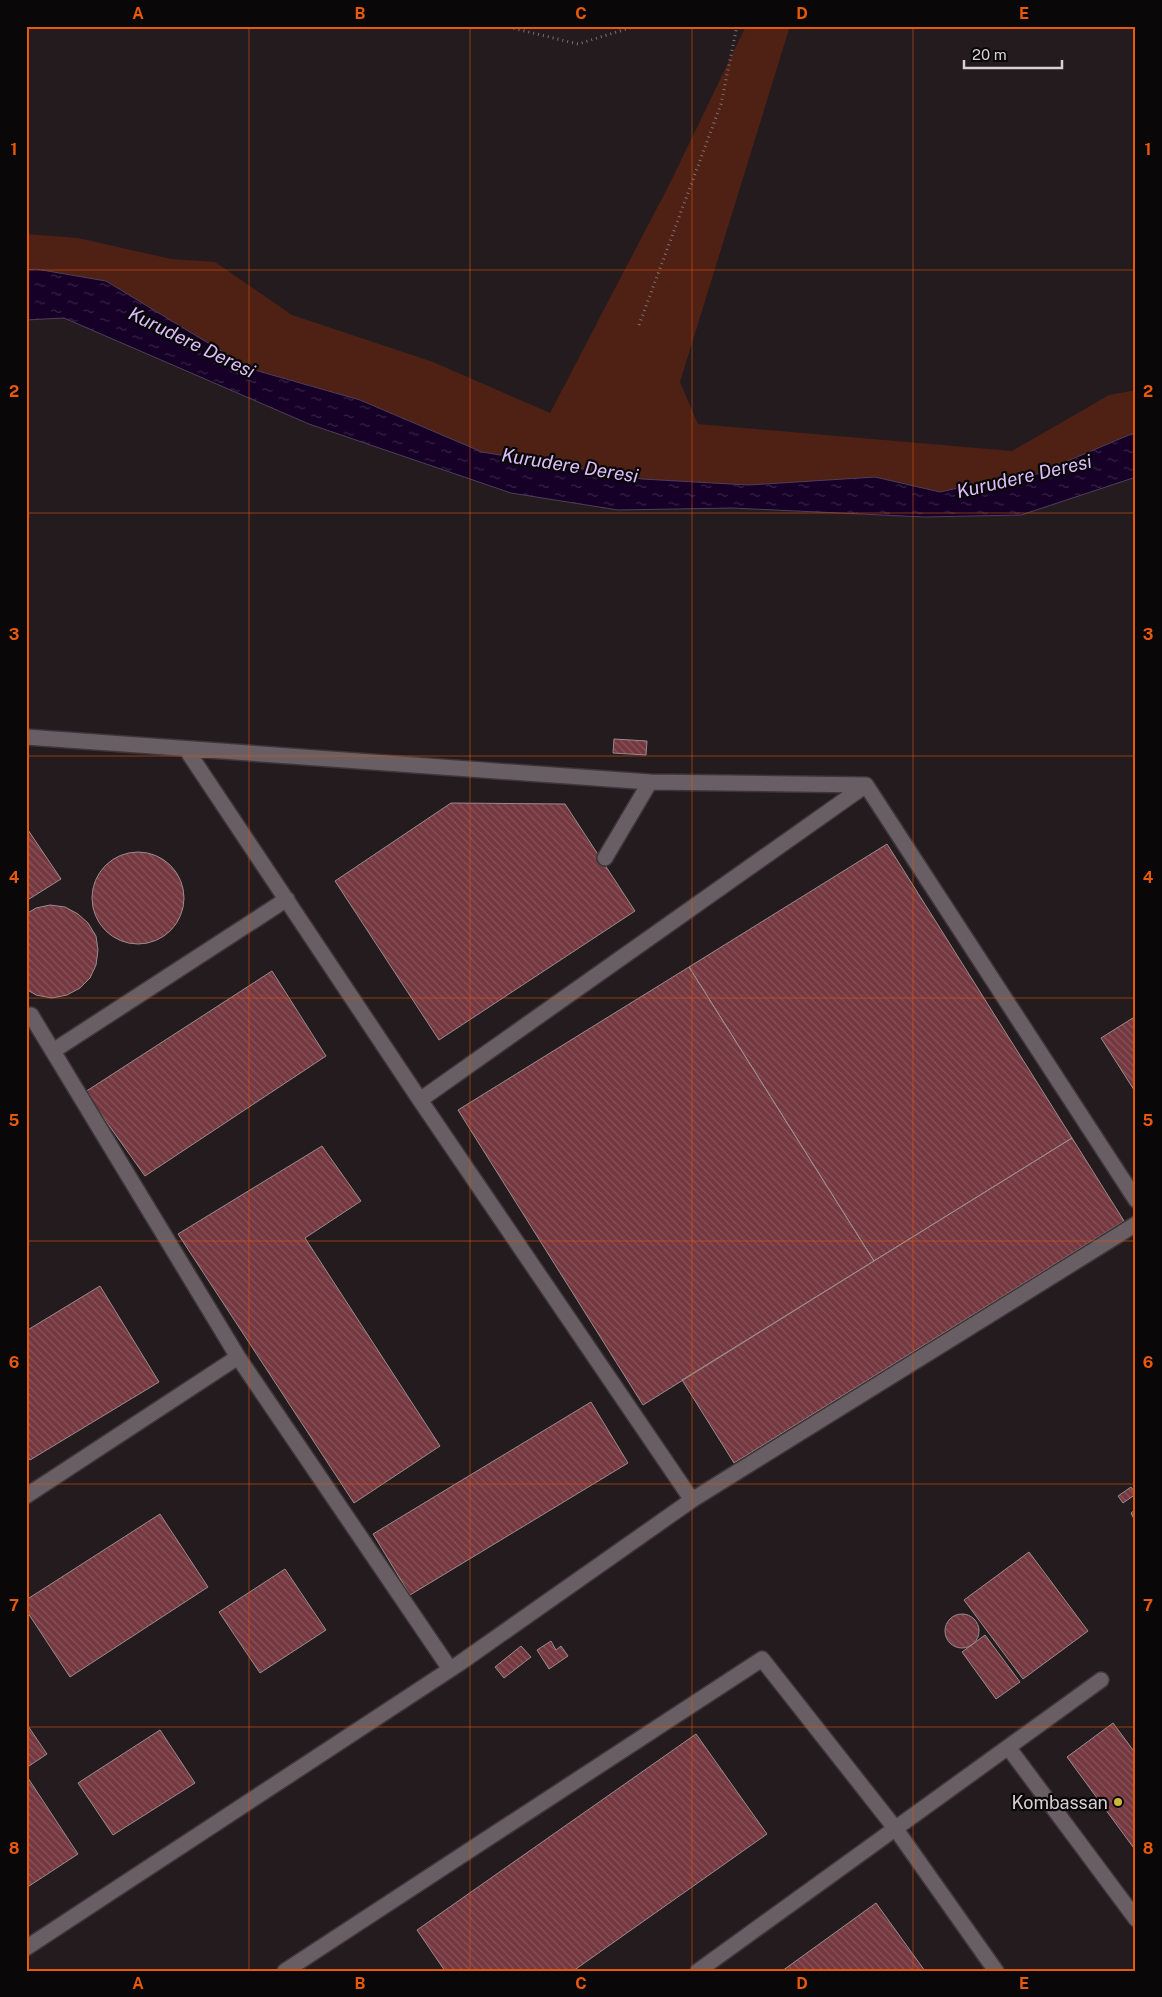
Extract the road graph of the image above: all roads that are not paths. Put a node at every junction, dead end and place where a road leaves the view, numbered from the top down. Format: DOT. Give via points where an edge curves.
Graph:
graph roads {
  1 [pos="26,737"];
  2 [pos="186,749"];
  3 [pos="650,782"];
  4 [pos="866,785"];
  5 [pos="605,858"];
  6 [pos="287,899"];
  7 [pos="31,1015"];
  8 [pos="53,1051"];
  9 [pos="420,1100"];
  10 [pos="1136,1200"];
  11 [pos="1136,1224"];
  12 [pos="238,1357"];
  13 [pos="26,1496"];
  14 [pos="692,1500"];
  15 [pos="450,1669"];
  16 [pos="1101,1680"];
  17 [pos="1008,1747"];
  18 [pos="895,1828"];
  19 [pos="1136,1919"];
  20 [pos="26,1948"];
  21 [pos="285,1971"];
  22 [pos="698,1971"];
  23 [pos="996,1971"];
  1 -- 2 [label="lane"];
  2 -- 3 [label="lane"];
  2 -- 6 [label="lane"];
  3 -- 4 [label="lane"];
  3 -- 5 [label="lane"];
  4 -- 9 [label="lane"];
  4 -- 10 [label="lane"];
  6 -- 8 [label="lane"];
  6 -- 9 [label="lane"];
  7 -- 8 [label="lane"];
  8 -- 12 [label="lane"];
  9 -- 14 [label="lane"];
  11 -- 14 [label="lane"];
  12 -- 13 [label="lane"];
  12 -- 15 [label="lane"];
  14 -- 15 [label="lane"];
  15 -- 20 [label="lane"];
  16 -- 17 [label="lane"];
  17 -- 18 [label="lane"];
  17 -- 19 [label="lane"];
  18 -- 21 [label="lane" via="762,1659"];
  18 -- 22 [label="lane"];
  18 -- 23 [label="lane"];
}
